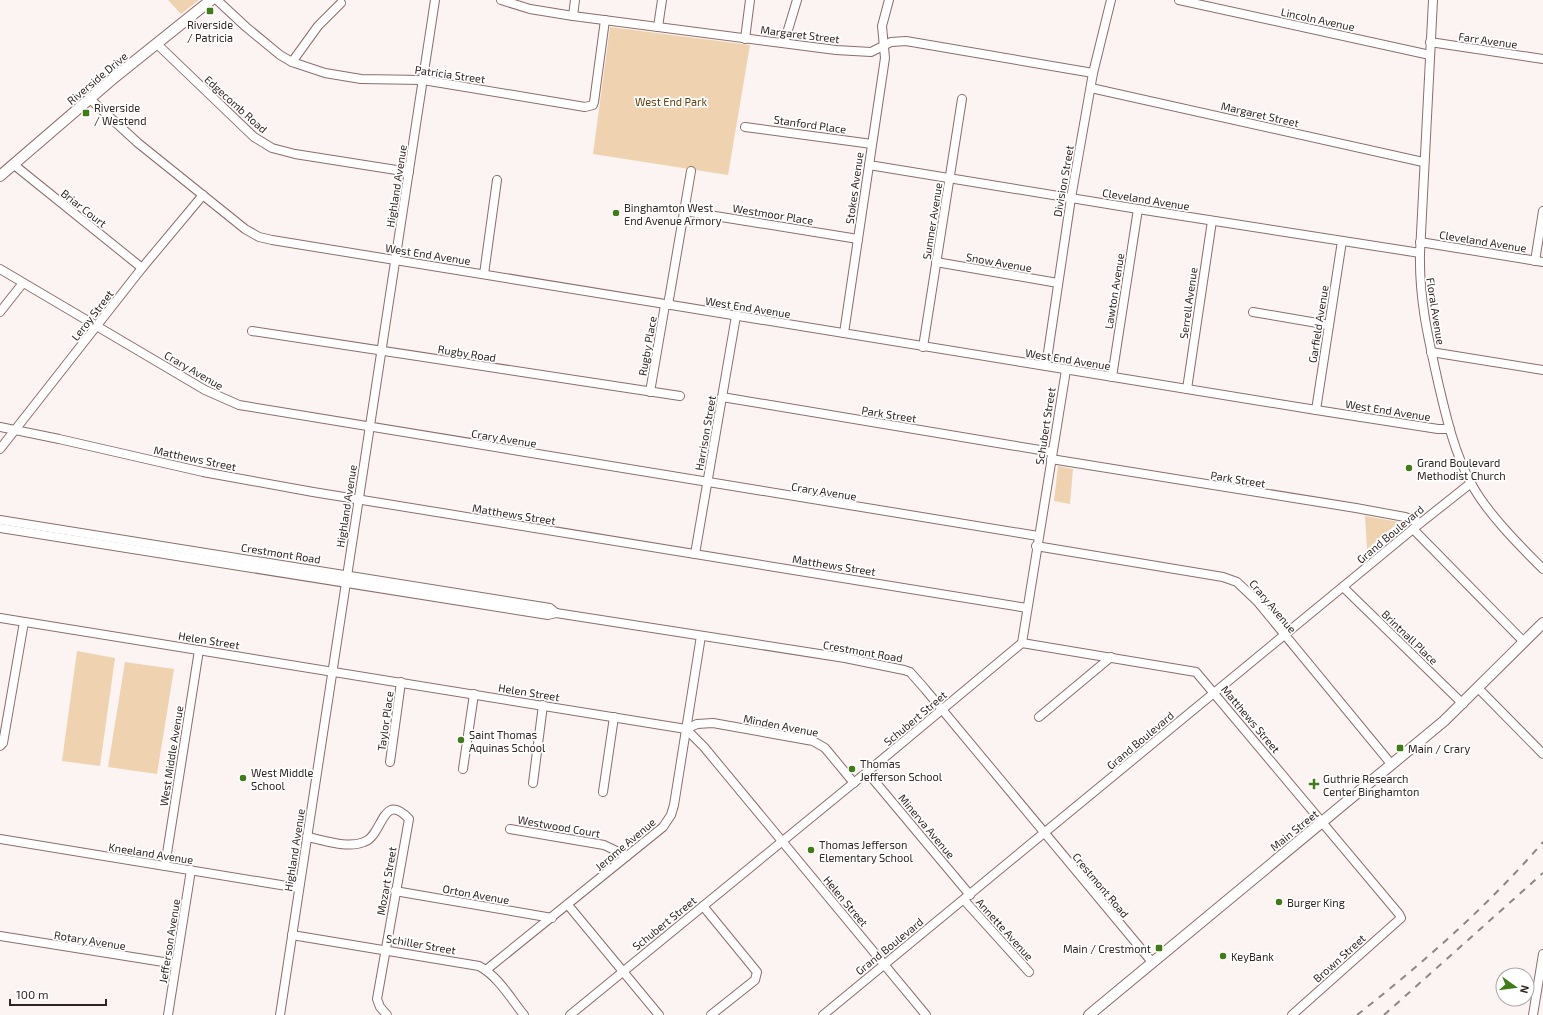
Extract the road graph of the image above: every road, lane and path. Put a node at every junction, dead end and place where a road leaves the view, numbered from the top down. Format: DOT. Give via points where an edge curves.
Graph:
graph roads {
  1 [pos="211,0"];
  2 [pos="217,0"];
  3 [pos="435,0"];
  4 [pos="501,0"];
  5 [pos="575,0"];
  6 [pos="662,0"];
  7 [pos="750,0"];
  8 [pos="797,0"];
  9 [pos="889,0"];
  10 [pos="1111,0"];
  11 [pos="1179,0"];
  12 [pos="1433,0"];
  13 [pos="341,3"];
  14 [pos="573,16"];
  15 [pos="605,20"];
  16 [pos="658,27"];
  17 [pos="745,38"];
  18 [pos="1430,42"];
  19 [pos="784,43"];
  20 [pos="157,44"];
  21 [pos="884,46"];
  22 [pos="1430,55"];
  23 [pos="1543,59"];
  24 [pos="292,62"];
  25 [pos="1093,73"];
  26 [pos="423,80"];
  27 [pos="1091,88"];
  28 [pos="90,99"];
  29 [pos="962,99"];
  30 [pos="745,127"];
  31 [pos="872,144"];
  32 [pos="1424,162"];
  33 [pos="13,164"];
  34 [pos="869,164"];
  35 [pos="691,171"];
  36 [pos="409,172"];
  37 [pos="0,176"];
  38 [pos="949,179"];
  39 [pos="497,180"];
  40 [pos="203,195"];
  41 [pos="1071,198"];
  42 [pos="1138,210"];
  43 [pos="684,211"];
  44 [pos="1543,212"];
  45 [pos="1212,221"];
  46 [pos="858,239"];
  47 [pos="1342,241"];
  48 [pos="1420,242"];
  49 [pos="1420,253"];
  50 [pos="395,260"];
  51 [pos="936,262"];
  52 [pos="1539,262"];
  53 [pos="142,268"];
  54 [pos="0,269"];
  55 [pos="484,274"];
  56 [pos="23,283"];
  57 [pos="1058,283"];
  58 [pos="667,305"];
  59 [pos="0,312"];
  60 [pos="1253,312"];
  61 [pos="736,316"];
  62 [pos="1329,325"];
  63 [pos="97,326"];
  64 [pos="252,332"];
  65 [pos="844,332"];
  66 [pos="923,347"];
  67 [pos="381,351"];
  68 [pos="1432,352"];
  69 [pos="1046,366"];
  70 [pos="1066,370"];
  71 [pos="1543,370"];
  72 [pos="1112,377"];
  73 [pos="1187,389"];
  74 [pos="650,392"];
  75 [pos="680,396"];
  76 [pos="722,397"];
  77 [pos="1316,410"];
  78 [pos="0,427"];
  79 [pos="370,428"];
  80 [pos="1450,429"];
  81 [pos="14,430"];
  82 [pos="0,449"];
  83 [pos="1051,455"];
  84 [pos="708,483"];
  85 [pos="1471,483"];
  86 [pos="358,500"];
  87 [pos="0,520"];
  88 [pos="1420,523"];
  89 [pos="0,528"];
  90 [pos="1413,529"];
  91 [pos="1038,536"];
  92 [pos="1036,546"];
  93 [pos="150,548"];
  94 [pos="695,554"];
  95 [pos="1543,568"];
  96 [pos="346,579"];
  97 [pos="1343,587"];
  98 [pos="1027,608"];
  99 [pos="0,618"];
  100 [pos="24,622"];
  101 [pos="1543,623"];
  102 [pos="1284,635"];
  103 [pos="701,636"];
  104 [pos="1524,642"];
  105 [pos="1022,643"];
  106 [pos="199,650"];
  107 [pos="1111,657"];
  108 [pos="333,671"];
  109 [pos="401,682"];
  110 [pos="1478,688"];
  111 [pos="1214,692"];
  112 [pos="474,694"];
  113 [pos="1463,704"];
  114 [pos="543,705"];
  115 [pos="942,709"];
  116 [pos="614,717"];
  117 [pos="1039,717"];
  118 [pos="686,729"];
  119 [pos="0,746"];
  120 [pos="1543,754"];
  121 [pos="390,762"];
  122 [pos="1392,764"];
  123 [pos="463,769"];
  124 [pos="868,772"];
  125 [pos="533,783"];
  126 [pos="854,783"];
  127 [pos="603,792"];
  128 [pos="1322,822"];
  129 [pos="510,829"];
  130 [pos="1044,834"];
  131 [pos="307,837"];
  132 [pos="0,839"];
  133 [pos="783,842"];
  134 [pos="627,856"];
  135 [pos="165,866"];
  136 [pos="191,870"];
  137 [pos="299,888"];
  138 [pos="395,891"];
  139 [pos="967,897"];
  140 [pos="568,905"];
  141 [pos="703,906"];
  142 [pos="552,918"];
  143 [pos="1400,918"];
  144 [pos="292,935"];
  145 [pos="0,936"];
  146 [pos="385,949"];
  147 [pos="1543,954"];
  148 [pos="1152,962"];
  149 [pos="176,964"];
  150 [pos="884,964"];
  151 [pos="486,970"];
  152 [pos="623,971"];
  153 [pos="1029,972"];
  154 [pos="168,1015"];
  155 [pos="280,1015"];
  156 [pos="387,1015"];
  157 [pos="524,1015"];
  158 [pos="570,1015"];
  159 [pos="659,1015"];
  160 [pos="711,1015"];
  161 [pos="823,1015"];
  162 [pos="926,1015"];
  163 [pos="1089,1015"];
  164 [pos="1292,1015"];
  165 [pos="1533,1015"];
  1 -- 20 [label="main road, Riverside Drive"];
  2 -- 24 [label="street, Patricia Street" via="267,46"];
  3 -- 26 [label="street, Highland Avenue"];
  4 -- 14 [label="street, Margaret Street"];
  5 -- 14 [label="street"];
  6 -- 16 [label="street"];
  7 -- 17 [label="street"];
  8 -- 19 [label="street"];
  9 -- 21 [label="street, Stokes Avenue" via="882,26"];
  10 -- 25 [label="street, Division Street"];
  11 -- 22 [label="street, Lincoln Avenue"];
  12 -- 18 [label="street, Floral Avenue"];
  13 -- 24 [label="street" via="318,26"];
  14 -- 15 [label="street, Margaret Street"];
  15 -- 16 [label="street, Margaret Street"];
  15 -- 26 [label="street, Patricia Street" via="594,102 590,107"];
  16 -- 17 [label="street, Margaret Street"];
  17 -- 19 [label="street, Margaret Street"];
  18 -- 22 [label="street, Floral Avenue"];
  18 -- 23 [label="street, Farr Avenue"];
  19 -- 21 [label="street, Margaret Street" via="860,53 871,52"];
  20 -- 28 [label="main road, Riverside Drive"];
  20 -- 36 [label="street, Edgecomb Road" via="249,132 270,147 295,154"];
  21 -- 25 [label="street, Margaret Street" via="906,41"];
  21 -- 31 [label="street, Stokes Avenue" via="885,58"];
  22 -- 32 [label="street, Floral Avenue"];
  24 -- 26 [label="street, Patricia Street" via="344,77"];
  25 -- 27 [label="street, Division Street"];
  26 -- 36 [label="street, Highland Avenue"];
  27 -- 32 [label="street, Margaret Street"];
  27 -- 41 [label="street, Division Street"];
  28 -- 33 [label="main road, Riverside Drive"];
  28 -- 40 [label="street, West End Avenue" via="138,143"];
  29 -- 38 [label="street, Sumner Avenue"];
  30 -- 31 [label="street, Stanford Place"];
  31 -- 34 [label="street, Stokes Avenue"];
  32 -- 48 [label="street, Floral Avenue"];
  33 -- 37 [label="main road, Riverside Drive"];
  33 -- 53 [label="street, Briar Court"];
  34 -- 38 [label="street, Cleveland Avenue"];
  34 -- 46 [label="street, Stokes Avenue"];
  35 -- 43 [label="street, Rugby Place"];
  36 -- 50 [label="street, Highland Avenue"];
  38 -- 41 [label="street, Cleveland Avenue"];
  38 -- 51 [label="street, Sumner Avenue"];
  39 -- 55 [label="street"];
  40 -- 50 [label="street, West End Avenue" via="259,237"];
  40 -- 53 [label="street, Leroy Street"];
  41 -- 42 [label="street, Cleveland Avenue"];
  41 -- 57 [label="street, Division Street"];
  42 -- 45 [label="street, Cleveland Avenue"];
  42 -- 72 [label="street, Lawton Avenue"];
  43 -- 46 [label="street, Westmoor Place"];
  43 -- 58 [label="street, Rugby Place"];
  44 -- 52 [label="street"];
  45 -- 47 [label="street, Cleveland Avenue"];
  45 -- 73 [label="street, Serrell Avenue"];
  46 -- 65 [label="street, Stokes Avenue"];
  47 -- 49 [label="street, Cleveland Avenue"];
  47 -- 62 [label="street, Garfield Avenue"];
  48 -- 49 [label="street, Floral Avenue"];
  48 -- 52 [label="street, Cleveland Avenue"];
  49 -- 68 [label="street, Floral Avenue" via="1420,289"];
  50 -- 55 [label="street, West End Avenue"];
  50 -- 67 [label="street, Highland Avenue"];
  51 -- 57 [label="street, Snow Avenue"];
  51 -- 66 [label="street, Sumner Avenue"];
  53 -- 63 [label="street, Leroy Street"];
  54 -- 56 [label="street, Crary Avenue"];
  55 -- 58 [label="street, West End Avenue"];
  56 -- 59 [label="street"];
  56 -- 63 [label="street, Crary Avenue"];
  57 -- 69 [label="street, Division Street"];
  58 -- 61 [label="street, West End Avenue"];
  58 -- 74 [label="street, Rugby Place"];
  60 -- 62 [label="street"];
  61 -- 65 [label="street, West End Avenue"];
  61 -- 76 [label="street, Harrison Street"];
  62 -- 77 [label="street, Garfield Avenue"];
  63 -- 79 [label="street, Crary Avenue" via="220,399 249,407"];
  63 -- 81 [label="street, Leroy Street"];
  64 -- 67 [label="street, Rugby Road"];
  65 -- 66 [label="street, West End Avenue"];
  66 -- 69 [label="street, West End Avenue"];
  67 -- 74 [label="street, Rugby Road"];
  67 -- 79 [label="street, Highland Avenue"];
  68 -- 71 [label="street"];
  68 -- 80 [label="street, Floral Avenue"];
  69 -- 70 [label="street, West End Avenue"];
  70 -- 72 [label="street, West End Avenue"];
  70 -- 83 [label="street, Schubert Street"];
  72 -- 73 [label="street, West End Avenue"];
  73 -- 77 [label="street, West End Avenue"];
  74 -- 75 [label="street, Rugby Road"];
  76 -- 83 [label="street, Park Street"];
  76 -- 84 [label="street, Harrison Street"];
  77 -- 80 [label="street, West End Avenue"];
  78 -- 81 [label="street, Matthews Street"];
  79 -- 84 [label="street, Crary Avenue"];
  79 -- 86 [label="street, Highland Avenue"];
  80 -- 85 [label="street, Floral Avenue"];
  81 -- 82 [label="street, Leroy Street"];
  81 -- 86 [label="street, Matthews Street" via="203,472"];
  83 -- 88 [label="street, Park Street" via="1405,517"];
  83 -- 91 [label="street, Schubert Street"];
  84 -- 91 [label="street, Crary Avenue"];
  84 -- 94 [label="street, Harrison Street"];
  85 -- 88 [label="street, Grand Boulevard"];
  85 -- 95 [label="street, Floral Avenue" via="1510,535"];
  86 -- 94 [label="street, Matthews Street"];
  86 -- 96 [label="street, Highland Avenue"];
  87 -- 93 [label="street, Crestmont Road"];
  88 -- 90 [label="street, Grand Boulevard"];
  89 -- 93 [label="street, Crestmont Road"];
  90 -- 97 [label="street, Grand Boulevard"];
  90 -- 104 [label="street"];
  91 -- 92 [label="street, Schubert Street"];
  92 -- 98 [label="street, Schubert Street"];
  92 -- 102 [label="street, Crary Avenue" via="1232,579 1257,601"];
  93 -- 96 [label="street, Crestmont Road"];
  94 -- 98 [label="street, Matthews Street"];
  96 -- 103 [label="street, Crestmont Road" via="550,608 556,613"];
  96 -- 108 [label="street, Highland Avenue"];
  97 -- 102 [label="street, Grand Boulevard"];
  97 -- 113 [label="street, Brintnall Place"];
  98 -- 105 [label="street, Schubert Street"];
  99 -- 100 [label="street, Helen Street"];
  100 -- 106 [label="street, Helen Street"];
  100 -- 119 [label="street" via="3,744"];
  101 -- 104 [label="main road, Main Street"];
  102 -- 111 [label="street, Grand Boulevard"];
  102 -- 122 [label="street, Crary Avenue"];
  103 -- 115 [label="street, Crestmont Road" via="845,658 904,670 910,672"];
  103 -- 118 [label="street, Jerome Avenue"];
  104 -- 110 [label="main road, Main Street"];
  105 -- 107 [label="street, Matthews Street"];
  105 -- 115 [label="street, Schubert Street"];
  106 -- 108 [label="street, Helen Street"];
  106 -- 135 [label="street, West Middle Avenue"];
  107 -- 111 [label="street, Matthews Street" via="1192,671 1200,675"];
  107 -- 117 [label="street"];
  108 -- 109 [label="street, Helen Street"];
  108 -- 131 [label="street, Highland Avenue"];
  109 -- 112 [label="street, Helen Street"];
  109 -- 121 [label="street, Taylor Place"];
  110 -- 113 [label="main road, Main Street"];
  110 -- 120 [label="street"];
  111 -- 128 [label="street, Matthews Street"];
  111 -- 130 [label="street, Grand Boulevard"];
  112 -- 114 [label="street, Helen Street"];
  112 -- 123 [label="street"];
  113 -- 122 [label="main road, Main Street"];
  114 -- 116 [label="street, Helen Street"];
  114 -- 125 [label="street"];
  115 -- 124 [label="street, Schubert Street"];
  115 -- 130 [label="street, Crestmont Road"];
  116 -- 118 [label="street, Helen Street"];
  116 -- 127 [label="street"];
  118 -- 126 [label="street, Minden Avenue" via="697,724 713,723 814,741 824,748"];
  118 -- 133 [label="street, Helen Street"];
  118 -- 134 [label="street, Jerome Avenue" via="670,816 663,828"];
  122 -- 128 [label="main road, Main Street"];
  124 -- 126 [label="street, Schubert Street"];
  124 -- 139 [label="street, Minerva Avenue"];
  126 -- 133 [label="street, Schubert Street"];
  128 -- 143 [label="street, Matthews Street" via="1383,893"];
  128 -- 148 [label="main road, Main Street"];
  129 -- 134 [label="street, Westwood Court" via="604,845"];
  130 -- 139 [label="street, Grand Boulevard"];
  130 -- 148 [label="street, Crestmont Road"];
  131 -- 137 [label="street, Highland Avenue"];
  131 -- 138 [label="street, Mozart Street" via="348,845 366,842 371,838 384,814 394,809 401,811 409,819"];
  132 -- 135 [label="street, Kneeland Avenue"];
  133 -- 141 [label="street, Schubert Street"];
  133 -- 150 [label="street, Helen Street"];
  134 -- 140 [label="street, Jerome Avenue"];
  135 -- 136 [label="street, Kneeland Avenue"];
  136 -- 137 [label="street, Kneeland Avenue"];
  136 -- 149 [label="street, Jefferson Avenue"];
  137 -- 144 [label="street, Highland Avenue"];
  138 -- 142 [label="street, Orton Avenue"];
  138 -- 146 [label="street, Mozart Street"];
  139 -- 150 [label="street, Grand Boulevard"];
  139 -- 153 [label="street, Annette Avenue"];
  140 -- 142 [label="street, Jerome Avenue"];
  140 -- 152 [label="street"];
  141 -- 152 [label="street, Schubert Street"];
  141 -- 160 [label="street" via="757,970 755,980"];
  142 -- 151 [label="street, Jerome Avenue"];
  143 -- 164 [label="street, Brown Street"];
  144 -- 146 [label="street, Schiller Street"];
  144 -- 155 [label="street, Highland Avenue"];
  145 -- 149 [label="street, Rotary Avenue"];
  146 -- 151 [label="street, Schiller Street" via="472,964"];
  146 -- 156 [label="street, Mozart Street" via="376,999"];
  147 -- 165 [label="street"];
  148 -- 163 [label="main road, Main Street"];
  149 -- 154 [label="street, Jefferson Avenue"];
  150 -- 161 [label="street, Grand Boulevard"];
  150 -- 162 [label="street, Helen Street"];
  151 -- 157 [label="street, Schiller Street"];
  152 -- 158 [label="street, Schubert Street"];
  152 -- 159 [label="street"];
}
